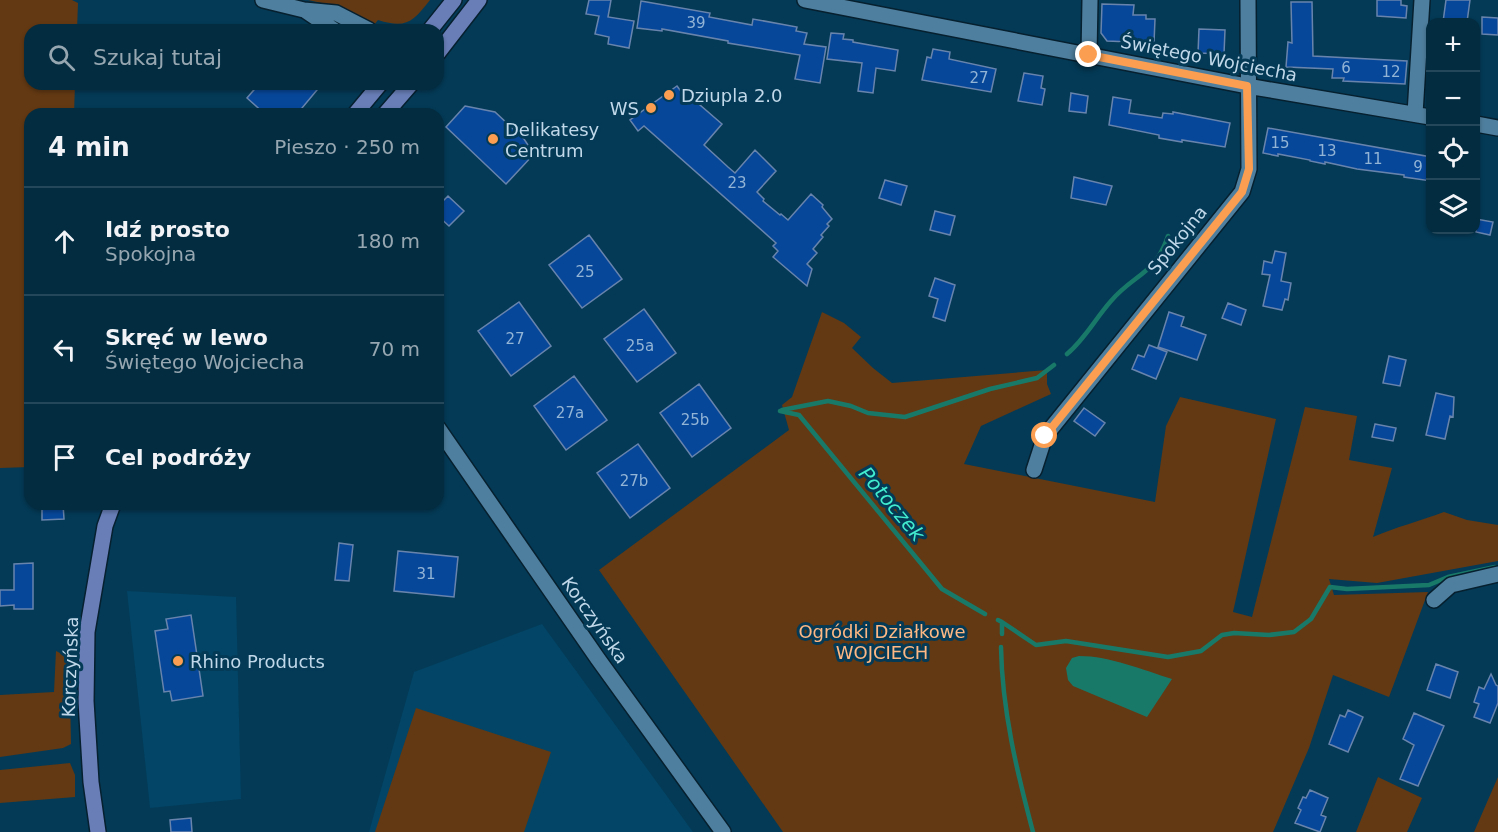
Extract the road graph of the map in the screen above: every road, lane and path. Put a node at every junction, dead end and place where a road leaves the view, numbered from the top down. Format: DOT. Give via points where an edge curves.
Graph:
graph roads {
  1 [pos="263,0"];
  2 [pos="454,0"];
  3 [pos="479,0"];
  4 [pos="805,0"];
  5 [pos="809,0"];
  6 [pos="1090,0"];
  7 [pos="1248,0"];
  8 [pos="1422,0"];
  9 [pos="304,10"];
  10 [pos="325,24"];
  11 [pos="357,24"];
  12 [pos="435,24"];
  13 [pos="444,45"];
  14 [pos="1089,55"];
  15 [pos="1247,86"];
  16 [pos="375,90"];
  17 [pos="406,90"];
  18 [pos="361,108"];
  19 [pos="390,108"];
  20 [pos="1415,114"];
  21 [pos="1426,116"];
  22 [pos="1480,125"];
  23 [pos="1498,128"];
  24 [pos="444,437"];
  25 [pos="1034,471"];
  26 [pos="111,510"];
  27 [pos="1498,574"];
  28 [pos="1434,600"];
  29 [pos="98,832"];
  30 [pos="723,832"];
  1 -- 9 [label="street"];
  2 -- 12 [label="main road"];
  3 -- 13 [label="main road"];
  4 -- 5 [label="street, Świętego Wojciecha"];
  5 -- 14 [label="street, Świętego Wojciecha"];
  6 -- 14 [label="street"];
  7 -- 15 [label="street, Spokojna"];
  8 -- 20 [label="street"];
  9 -- 10 [label="street"];
  9 -- 11 [label="street" via="336,13"];
  14 -- 15 [label="street, Świętego Wojciecha"];
  15 -- 20 [label="street, Świętego Wojciecha"];
  15 -- 25 [label="street, Spokojna" via="1249,169 1242,192 1045,436"];
  16 -- 18 [label="main road"];
  17 -- 19 [label="main road"];
  20 -- 21 [label="street, Świętego Wojciecha"];
  22 -- 23 [label="street"];
  24 -- 30 [label="street, Korczyńska"];
  26 -- 29 [label="main road, Korczyńska" via="87,632 86,701"];
  27 -- 28 [label="street" via="1451,585"];
}
